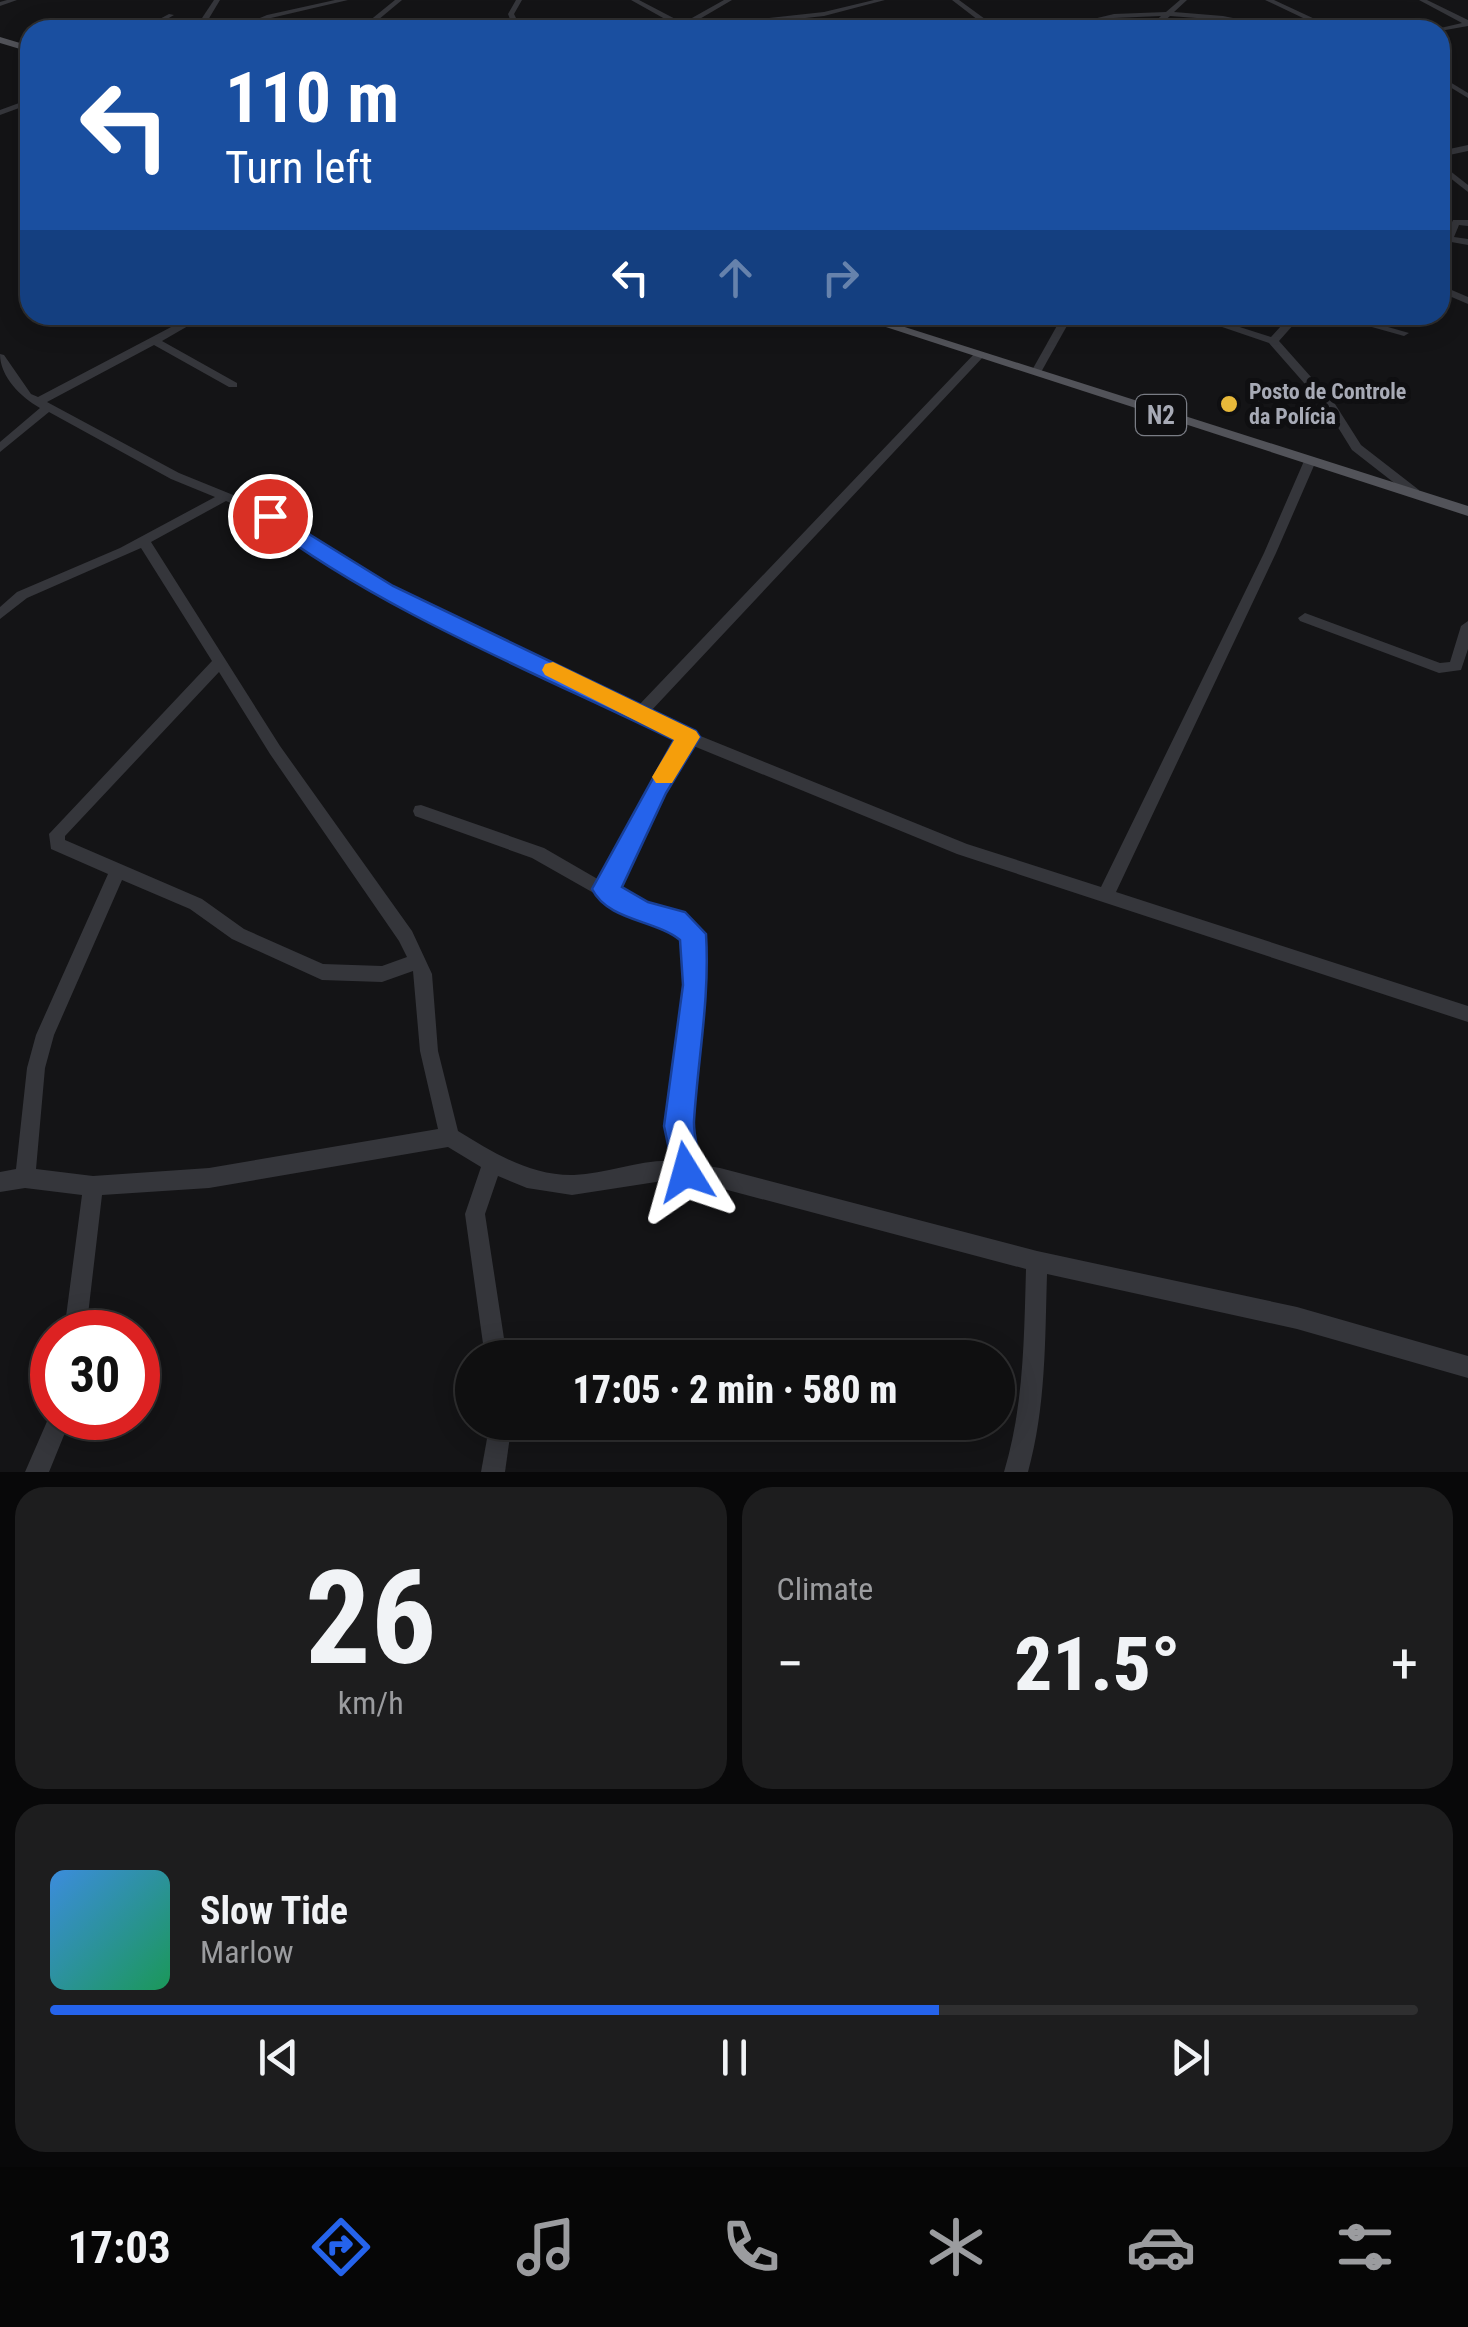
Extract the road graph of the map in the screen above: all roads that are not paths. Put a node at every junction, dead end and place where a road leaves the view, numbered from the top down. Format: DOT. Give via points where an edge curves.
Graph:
graph roads {
  1 [pos="14,0"];
  2 [pos="345,0"];
  3 [pos="399,0"];
  4 [pos="634,0"];
  5 [pos="729,0"];
  6 [pos="882,0"];
  7 [pos="955,0"];
  8 [pos="1184,0"];
  9 [pos="1268,0"];
  10 [pos="1422,0"];
  11 [pos="0,4"];
  12 [pos="824,14"];
  13 [pos="1135,14"];
  14 [pos="1169,14"];
  15 [pos="171,15"];
  16 [pos="161,20"];
  17 [pos="259,20"];
  18 [pos="374,20"];
  19 [pos="664,20"];
  20 [pos="694,20"];
  21 [pos="778,20"];
  22 [pos="824,20"];
  23 [pos="980,20"];
  24 [pos="1104,20"];
  25 [pos="1142,20"];
  26 [pos="1162,20"];
  27 [pos="1207,20"];
  28 [pos="1312,20"];
  29 [pos="1468,24"];
  30 [pos="184,325"];
  31 [pos="887,325"];
  32 [pos="1062,325"];
  33 [pos="1224,325"];
  34 [pos="1289,325"];
  35 [pos="1373,325"];
  36 [pos="1404,333"];
  37 [pos="154,341"];
  38 [pos="1274,341"];
  39 [pos="980,354"];
  40 [pos="0,357"];
  41 [pos="1036,372"];
  42 [pos="233,385"];
  43 [pos="43,405"];
  44 [pos="6,437"];
  45 [pos="0,448"];
  46 [pos="1310,461"];
  47 [pos="1415,493"];
  48 [pos="222,498"];
  49 [pos="1468,511"];
  50 [pos="144,542"];
  51 [pos="8,600"];
  52 [pos="0,614"];
  53 [pos="1304,618"];
  54 [pos="1468,626"];
  55 [pos="219,664"];
  56 [pos="641,712"];
  57 [pos="688,737"];
  58 [pos="421,810"];
  59 [pos="118,870"];
  60 [pos="604,889"];
  61 [pos="1106,894"];
  62 [pos="418,961"];
  63 [pos="1468,1014"];
  64 [pos="450,1137"];
  65 [pos="492,1162"];
  66 [pos="686,1172"];
  67 [pos="24,1178"];
  68 [pos="0,1182"];
  69 [pos="93,1186"];
  70 [pos="1037,1261"];
  71 [pos="78,1310"];
  72 [pos="493,1340"];
  73 [pos="1468,1368"];
  74 [pos="51,1440"];
  75 [pos="498,1440"];
  76 [pos="37,1472"];
  77 [pos="493,1472"];
  78 [pos="1016,1472"];
  1 -- 11 [label="street"];
  2 -- 17 [label="street"];
  3 -- 18 [label="street"];
  4 -- 19 [label="street"];
  5 -- 20 [label="street"];
  6 -- 12 [label="street"];
  7 -- 23 [label="street"];
  8 -- 14 [label="street"];
  9 -- 28 [label="street"];
  10 -- 29 [label="street"];
  12 -- 21 [label="street"];
  12 -- 22 [label="street"];
  13 -- 14 [label="street"];
  13 -- 24 [label="street"];
  13 -- 25 [label="street"];
  14 -- 26 [label="street"];
  14 -- 27 [label="street"];
  15 -- 16 [label="street"];
  30 -- 37 [label="street"];
  31 -- 39 [label="main road, N2"];
  32 -- 41 [label="street"];
  33 -- 38 [label="street"];
  34 -- 38 [label="street"];
  35 -- 36 [label="street"];
  37 -- 42 [label="street"];
  37 -- 43 [label="street"];
  38 -- 47 [label="street" via="1332,406 1356,447"];
  39 -- 41 [label="main road, N2"];
  39 -- 56 [label="street"];
  40 -- 43 [label="street" via="14,382"];
  41 -- 46 [label="main road, N2"];
  43 -- 44 [label="street"];
  43 -- 48 [label="street"];
  44 -- 45 [label="street"];
  46 -- 47 [label="main road, N2"];
  46 -- 61 [label="street"];
  47 -- 49 [label="main road, N2"];
  48 -- 50 [label="street"];
  48 -- 56 [label="street" via="270,516 414,605"];
  50 -- 51 [label="street"];
  50 -- 55 [label="street"];
  51 -- 52 [label="street"];
  53 -- 54 [label="street" via="1439,668 1456,666"];
  55 -- 59 [label="street" via="57,834 57,844"];
  55 -- 62 [label="street"];
  56 -- 57 [label="street"];
  57 -- 60 [label="street"];
  57 -- 61 [label="street" via="962,849"];
  58 -- 60 [label="street" via="526,847"];
  59 -- 62 [label="street" via="322,972 382,974"];
  59 -- 67 [label="street" via="45,1035"];
  60 -- 66 [label="street" via="693,934 696,985 679,1126"];
  61 -- 63 [label="street"];
  62 -- 64 [label="street" via="429,1051"];
  64 -- 65 [label="street"];
  64 -- 69 [label="street" via="210,1178"];
  65 -- 66 [label="street" via="527,1178 572,1185"];
  65 -- 72 [label="street" via="475,1214"];
  66 -- 70 [label="street"];
  67 -- 68 [label="street"];
  67 -- 69 [label="street"];
  69 -- 71 [label="street"];
  70 -- 73 [label="street" via="1246,1306"];
  70 -- 78 [label="street" via="1030,1411"];
  74 -- 76 [label="street"];
  75 -- 77 [label="street"];
}
